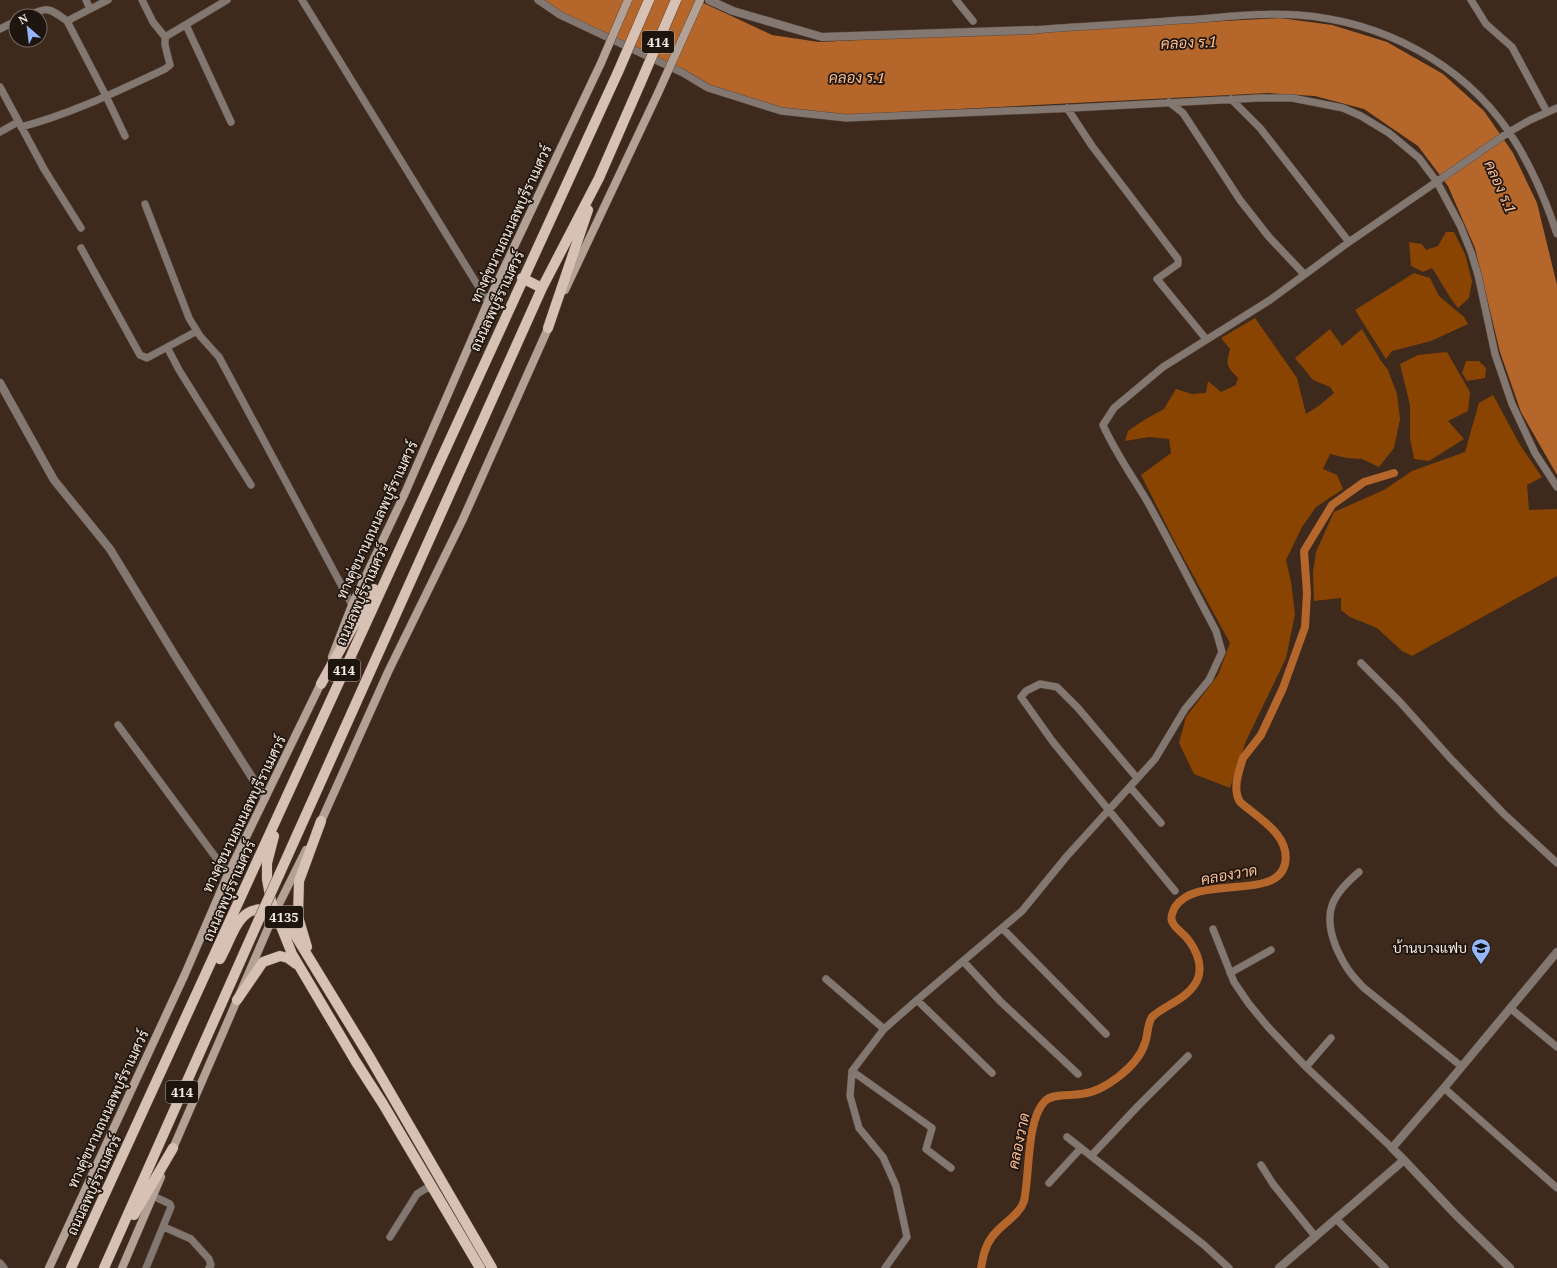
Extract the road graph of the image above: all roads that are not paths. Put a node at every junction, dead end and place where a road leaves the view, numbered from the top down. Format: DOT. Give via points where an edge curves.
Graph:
graph roads {
  1 [pos="86,0"];
  2 [pos="108,0"];
  3 [pos="142,0"];
  4 [pos="227,0"];
  5 [pos="302,0"];
  6 [pos="538,0"];
  7 [pos="628,0"];
  8 [pos="649,0"];
  9 [pos="676,0"];
  10 [pos="700,0"];
  11 [pos="709,0"];
  12 [pos="956,0"];
  13 [pos="1471,0"];
  14 [pos="48,9"];
  15 [pos="90,9"];
  16 [pos="68,21"];
  17 [pos="973,21"];
  18 [pos="186,25"];
  19 [pos="1033,30"];
  20 [pos="165,37"];
  21 [pos="0,86"];
  22 [pos="106,96"];
  23 [pos="1231,99"];
  24 [pos="1169,102"];
  25 [pos="1067,108"];
  26 [pos="1557,108"];
  27 [pos="1547,112"];
  28 [pos="231,122"];
  29 [pos="19,124"];
  30 [pos="0,132"];
  31 [pos="1509,132"];
  32 [pos="125,136"];
  33 [pos="599,178"];
  34 [pos="1437,182"];
  35 [pos="145,204"];
  36 [pos="81,228"];
  37 [pos="1557,234"];
  38 [pos="1349,242"];
  39 [pos="81,248"];
  40 [pos="1304,274"];
  41 [pos="522,278"];
  42 [pos="542,288"];
  43 [pos="488,302"];
  44 [pos="548,328"];
  45 [pos="197,331"];
  46 [pos="1206,339"];
  47 [pos="167,347"];
  48 [pos="0,383"];
  49 [pos="251,486"];
  50 [pos="1557,487"];
  51 [pos="408,528"];
  52 [pos="352,604"];
  53 [pos="1361,663"];
  54 [pos="321,684"];
  55 [pos="118,725"];
  56 [pos="1137,778"];
  57 [pos="1130,787"];
  58 [pos="265,798"];
  59 [pos="1109,809"];
  60 [pos="279,815"];
  61 [pos="321,821"];
  62 [pos="1160,823"];
  63 [pos="1557,863"];
  64 [pos="1359,872"];
  65 [pos="228,874"];
  66 [pos="1175,891"];
  67 [pos="275,912"];
  68 [pos="1003,929"];
  69 [pos="1213,929"];
  70 [pos="1271,950"];
  71 [pos="1557,953"];
  72 [pos="311,960"];
  73 [pos="962,961"];
  74 [pos="300,968"];
  75 [pos="1230,972"];
  76 [pos="826,979"];
  77 [pos="237,1000"];
  78 [pos="916,1000"];
  79 [pos="1510,1008"];
  80 [pos="186,1018"];
  81 [pos="884,1030"];
  82 [pos="1106,1034"];
  83 [pos="1331,1038"];
  84 [pos="1557,1048"];
  85 [pos="1188,1056"];
  86 [pos="1306,1066"];
  87 [pos="1461,1066"];
  88 [pos="852,1071"];
  89 [pos="992,1074"];
  90 [pos="1078,1074"];
  91 [pos="1444,1088"];
  92 [pos="1068,1137"];
  93 [pos="173,1148"];
  94 [pos="1081,1148"];
  95 [pos="1392,1148"];
  96 [pos="1091,1156"];
  97 [pos="1404,1160"];
  98 [pos="1261,1165"];
  99 [pos="951,1168"];
  100 [pos="1049,1183"];
  101 [pos="432,1187"];
  102 [pos="1557,1188"];
  103 [pos="153,1196"];
  104 [pos="1336,1219"];
  105 [pos="164,1227"];
  106 [pos="1315,1236"];
  107 [pos="390,1237"];
  108 [pos="0,1263"];
  109 [pos="106,1264"];
  110 [pos="4,1268"];
  111 [pos="50,1268"];
  112 [pos="71,1268"];
  113 [pos="124,1268"];
  114 [pos="146,1268"];
  115 [pos="209,1268"];
  116 [pos="480,1268"];
  117 [pos="492,1268"];
  118 [pos="885,1268"];
  119 [pos="1229,1268"];
  120 [pos="1279,1268"];
  121 [pos="1385,1268"];
  122 [pos="1510,1268"];
  1 -- 15 [label="street"];
  2 -- 15 [label="street"];
  3 -- 20 [label="street" via="153,22"];
  4 -- 18 [label="street"];
  5 -- 43 [label="street"];
  6 -- 25 [label="street" via="560,15 683,73 708,88 781,111 846,118"];
  7 -- 43 [label="main road, ทางคู่ขนานถนนลพบุรีราเมศวร์ / 414, bridge" via="601,63"];
  8 -- 41 [label="main road, ถนนลพบุรีราเมศวร์ / 414, bridge"];
  9 -- 33 [label="main road, 414, bridge"];
  10 -- 44 [label="main road, 414, bridge"];
  11 -- 19 [label="street" via="734,11 822,37"];
  12 -- 17 [label="street"];
  13 -- 27 [label="street" via="1486,24 1512,47"];
  14 -- 16 [label="street"];
  15 -- 16 [label="street"];
  16 -- 22 [label="street"];
  18 -- 20 [label="street"];
  18 -- 28 [label="street"];
  19 -- 31 [label="street" via="1257,15 1297,15 1333,20 1361,26 1416,48 1471,88 1493,110"];
  20 -- 22 [label="street" via="170,65"];
  21 -- 29 [label="street"];
  22 -- 29 [label="street" via="37,123"];
  22 -- 32 [label="street"];
  23 -- 24 [label="street"];
  23 -- 34 [label="street" via="1292,98 1343,108 1361,116 1404,144 1419,158"];
  23 -- 38 [label="street" via="1260,128"];
  24 -- 25 [label="street"];
  24 -- 40 [label="street" via="1183,113 1240,200 1264,231"];
  25 -- 46 [label="street" via="1092,146 1178,259 1178,264 1157,279"];
  26 -- 27 [label="street"];
  27 -- 31 [label="street"];
  29 -- 30 [label="street"];
  29 -- 36 [label="street"];
  31 -- 34 [label="street"];
  31 -- 37 [label="street" via="1541,191"];
  33 -- 42 [label="main road, 414"];
  33 -- 44 [label="main road"];
  34 -- 38 [label="street"];
  34 -- 50 [label="street" via="1471,252 1495,354 1512,404 1535,453"];
  35 -- 45 [label="street" via="189,318"];
  38 -- 40 [label="street"];
  39 -- 47 [label="street" via="140,355 147,358"];
  40 -- 46 [label="street" via="1270,300"];
  41 -- 42 [label="main road"];
  41 -- 51 [label="main road, ถนนลพบุรีราเมศวร์ / 414"];
  42 -- 109 [label="main road, 414, bridge"];
  43 -- 52 [label="main road, ทางคู่ขนานถนนลพบุรีราเมศวร์ / 414" via="405,493"];
  44 -- 61 [label="main road, 414" via="463,519 388,672"];
  45 -- 47 [label="street"];
  45 -- 52 [label="street" via="219,357"];
  46 -- 56 [label="street" via="1163,367 1114,408 1103,425 1216,631 1222,652 1209,680 1185,709 1155,759"];
  47 -- 49 [label="street"];
  48 -- 58 [label="street" via="54,480 110,549"];
  51 -- 54 [label="main road"];
  51 -- 60 [label="main road, ถนนลพบุรีราเมศวร์ / 414"];
  52 -- 54 [label="main road, ทางคู่ขนานถนนลพบุรีราเมศวร์ / 414"];
  53 -- 63 [label="street" via="1504,814"];
  54 -- 58 [label="main road, ทางคู่ขนานถนนลพบุรีราเมศวร์ / 414"];
  55 -- 65 [label="street"];
  56 -- 57 [label="street"];
  56 -- 59 [label="street" via="1087,718 1057,687 1040,684 1026,691 1021,697 1057,747"];
  57 -- 59 [label="street"];
  57 -- 62 [label="street"];
  58 -- 65 [label="main road, ทางคู่ขนานถนนลพบุรีราเมศวร์ / 414"];
  59 -- 66 [label="street"];
  59 -- 68 [label="street" via="1022,911"];
  60 -- 67 [label="main road, 4135" via="267,863 267,879"];
  60 -- 80 [label="main road, ถนนลพบุรีราเมศวร์ / 414"];
  61 -- 67 [label="main road, 414"];
  61 -- 72 [label="main road" via="299,881 298,917"];
  64 -- 87 [label="street" via="1340,891 1330,913 1330,930 1343,964 1364,988"];
  65 -- 111 [label="main road, ทางคู่ขนานถนนลพบุรีราเมศวร์ / 414"];
  67 -- 72 [label="main road, 4135" via="284,917"];
  67 -- 74 [label="main road, 4135"];
  67 -- 77 [label="main road, 414"];
  67 -- 80 [label="main road, 4135" via="261,909 242,916"];
  68 -- 73 [label="street"];
  68 -- 82 [label="street"];
  69 -- 75 [label="street"];
  70 -- 75 [label="street"];
  71 -- 79 [label="street"];
  72 -- 117 [label="main road, 4135"];
  73 -- 78 [label="street"];
  73 -- 90 [label="street" via="1000,1001"];
  74 -- 77 [label="main road" via="288,958 280,956 263,962"];
  74 -- 101 [label="main road, 4135"];
  75 -- 86 [label="street" via="1249,1004"];
  76 -- 81 [label="street"];
  77 -- 93 [label="main road, 414"];
  78 -- 81 [label="street"];
  78 -- 89 [label="street"];
  79 -- 84 [label="street"];
  79 -- 87 [label="street"];
  80 -- 112 [label="main road, ถนนลพบุรีราเมศวร์ / 414"];
  81 -- 88 [label="street"];
  83 -- 86 [label="street"];
  85 -- 96 [label="street"];
  86 -- 95 [label="street"];
  87 -- 91 [label="street"];
  88 -- 99 [label="street" via="932,1128 926,1149"];
  88 -- 118 [label="street" via="850,1096 859,1128 883,1157 896,1186 907,1237"];
  91 -- 95 [label="street"];
  91 -- 102 [label="street"];
  92 -- 94 [label="street"];
  93 -- 103 [label="main road, 414"];
  93 -- 109 [label="main road"];
  94 -- 96 [label="street"];
  94 -- 100 [label="street"];
  95 -- 97 [label="street"];
  96 -- 119 [label="street" via="1204,1245"];
  97 -- 104 [label="street"];
  97 -- 122 [label="street"];
  98 -- 106 [label="street"];
  101 -- 107 [label="street" via="417,1194"];
  101 -- 116 [label="main road, 4135"];
  103 -- 105 [label="street" via="170,1204"];
  103 -- 113 [label="main road, 414"];
  104 -- 106 [label="street"];
  104 -- 121 [label="street"];
  105 -- 114 [label="street"];
  105 -- 115 [label="street" via="191,1239 209,1259"];
  106 -- 120 [label="street"];
  108 -- 110 [label="street"];
}
